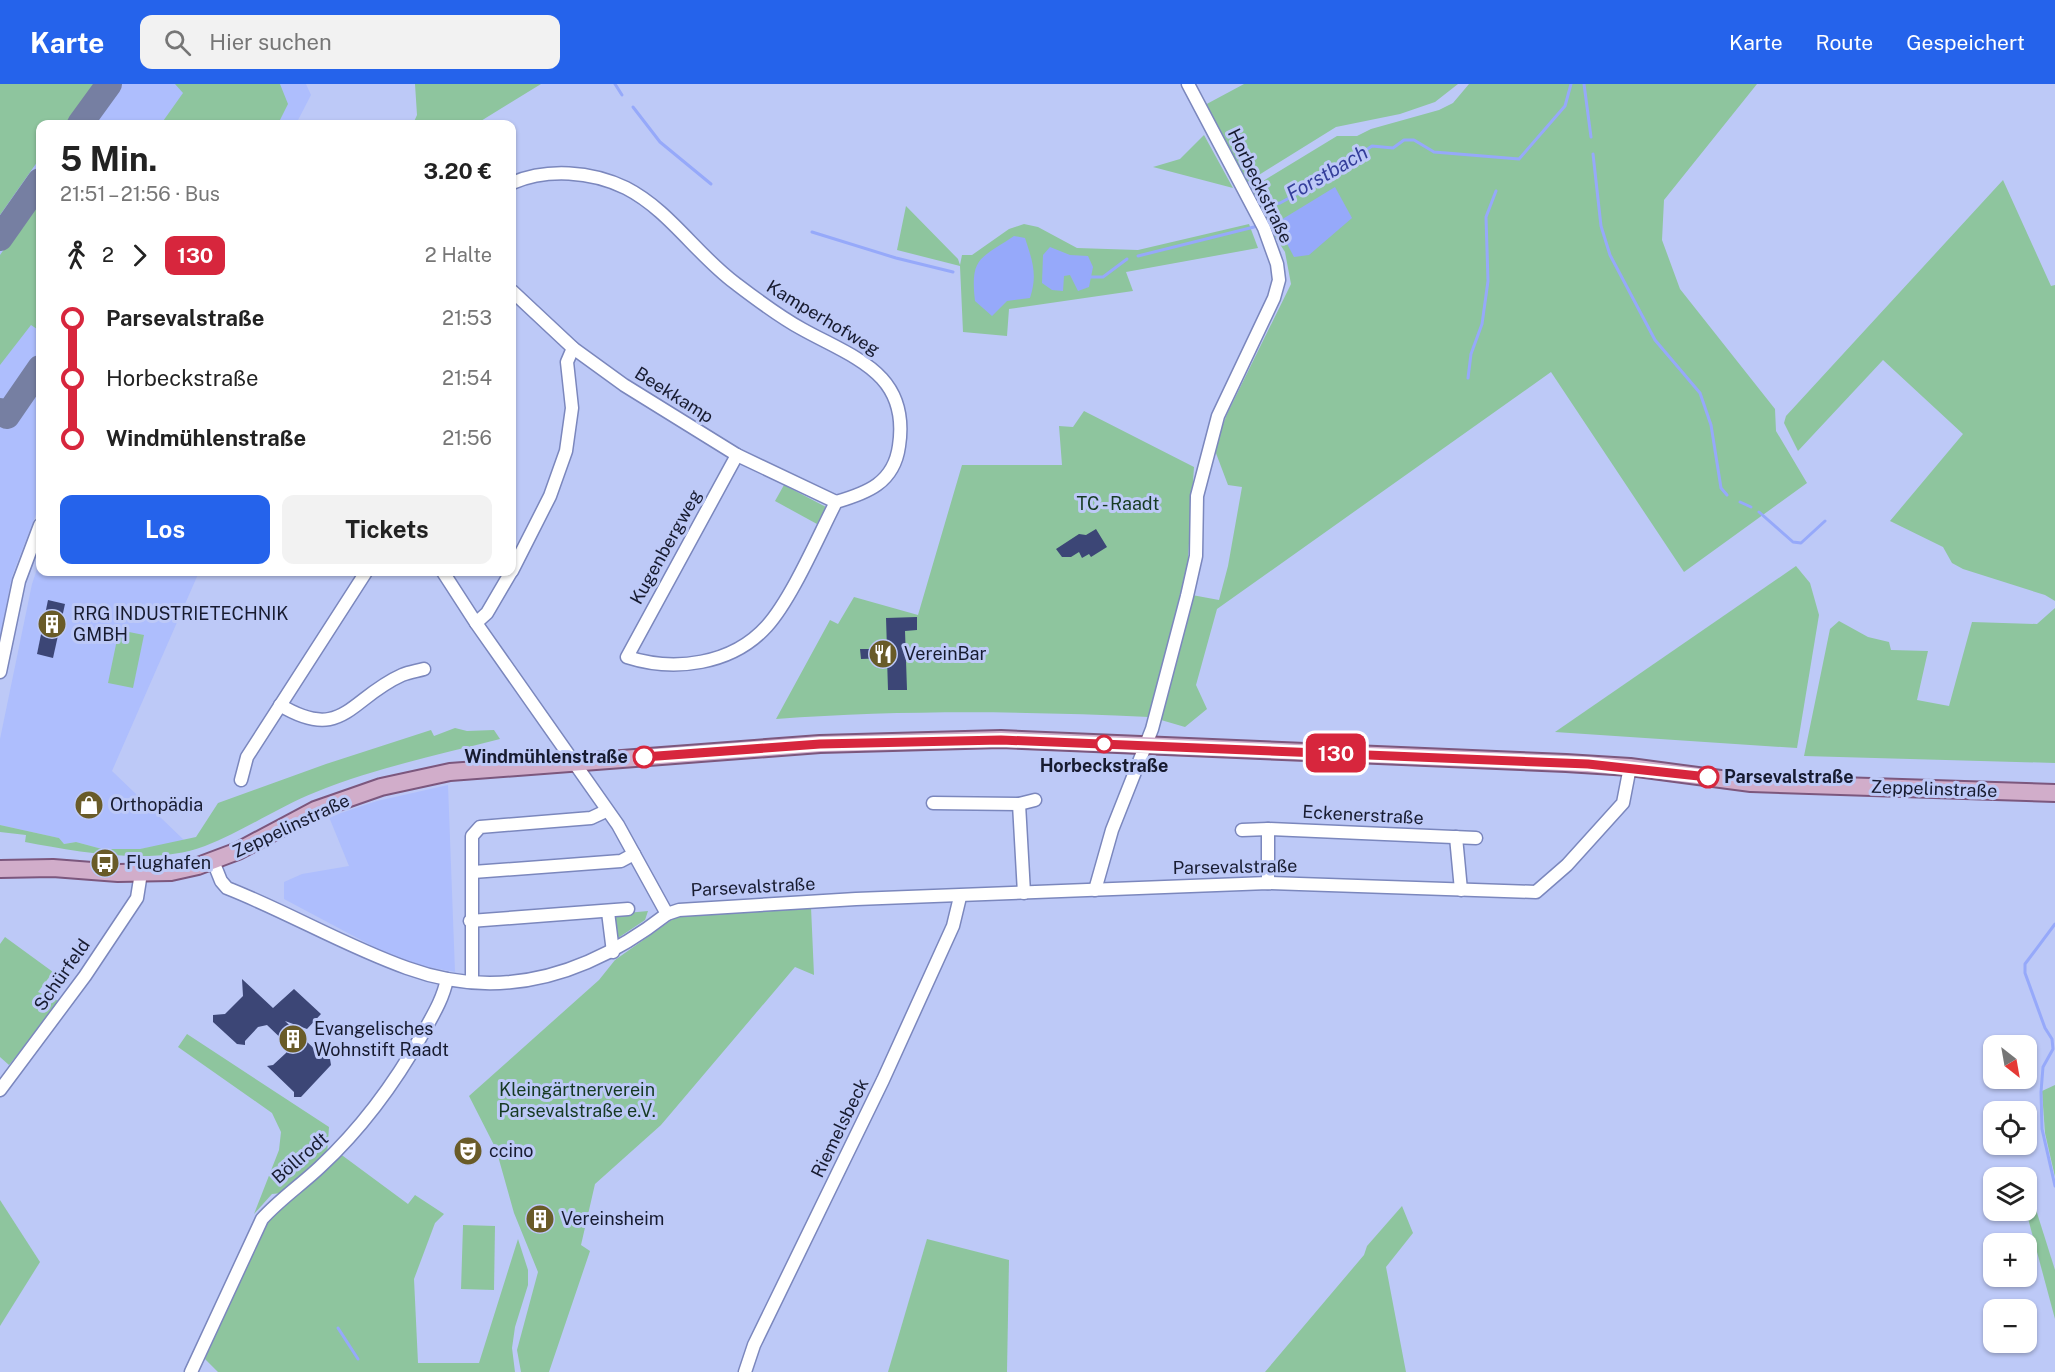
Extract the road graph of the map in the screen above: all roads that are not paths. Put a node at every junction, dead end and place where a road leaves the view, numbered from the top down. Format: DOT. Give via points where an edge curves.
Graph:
graph roads {
  1 [pos="1188,84"];
  2 [pos="516,182"];
  3 [pos="516,295"];
  4 [pos="573,348"];
  5 [pos="737,454"];
  6 [pos="836,502"];
  7 [pos="36,536"];
  8 [pos="516,561"];
  9 [pos="363,576"];
  10 [pos="446,576"];
  11 [pos="508,576"];
  12 [pos="476,623"];
  13 [pos="424,669"];
  14 [pos="0,672"];
  15 [pos="280,705"];
  16 [pos="1146,745"];
  17 [pos="574,762"];
  18 [pos="1630,767"];
  19 [pos="240,780"];
  20 [pos="2055,793"];
  21 [pos="1035,800"];
  22 [pos="933,803"];
  23 [pos="1019,804"];
  24 [pos="606,811"];
  25 [pos="1268,829"];
  26 [pos="1242,830"];
  27 [pos="1456,837"];
  28 [pos="1476,838"];
  29 [pos="633,854"];
  30 [pos="213,861"];
  31 [pos="0,869"];
  32 [pos="473,872"];
  33 [pos="141,873"];
  34 [pos="1268,883"];
  35 [pos="1095,890"];
  36 [pos="1461,890"];
  37 [pos="1024,893"];
  38 [pos="960,897"];
  39 [pos="628,909"];
  40 [pos="608,912"];
  41 [pos="668,914"];
  42 [pos="470,921"];
  43 [pos="613,952"];
  44 [pos="447,979"];
  45 [pos="472,982"];
  46 [pos="0,1090"];
  47 [pos="191,1372"];
  48 [pos="745,1372"];
  1 -- 16 [label="street, Horbeckstraße" via="1264,228 1279,280 1218,416 1203,465 1191,582"];
  2 -- 6 [label="street, Kamperhofweg" via="542,173 602,179 625,188 651,203 708,259 758,300 879,373 899,408 899,449 882,482 869,492"];
  3 -- 4 [label="street, Beekkamp"];
  4 -- 5 [label="street, Beekkamp" via="624,386"];
  4 -- 8 [label="street" via="567,362 572,408 566,451 550,496"];
  5 -- 6 [label="street, Beekkamp"];
  5 -- 6 [label="street, Kugenbergweg" via="627,657 665,665 688,664 725,655 750,642 769,624 785,600"];
  7 -- 14 [label="street" via="20,581"];
  9 -- 15 [label="street"];
  10 -- 12 [label="street"];
  11 -- 12 [label="street" via="487,613"];
  12 -- 17 [label="street"];
  13 -- 15 [label="street" via="401,676 335,718 312,720"];
  15 -- 19 [label="street" via="248,757"];
  16 -- 17 [label="main road, Zeppelinstraße" via="921,740"];
  16 -- 18 [label="main road, Zeppelinstraße"];
  16 -- 35 [label="street, Horbeckstraße" via="1112,830"];
  17 -- 24 [label="street"];
  17 -- 30 [label="main road, Zeppelinstraße" via="450,772 381,787 315,810"];
  18 -- 20 [label="main road, Zeppelinstraße" via="1751,783"];
  18 -- 36 [label="street, Parsevalstraße" via="1623,803 1567,866 1536,892"];
  21 -- 23 [label="street"];
  22 -- 23 [label="street"];
  23 -- 37 [label="street"];
  24 -- 29 [label="street"];
  24 -- 32 [label="street" via="591,818 480,826 472,836"];
  25 -- 26 [label="street, Eckenerstraße"];
  25 -- 27 [label="street, Eckenerstraße"];
  25 -- 34 [label="street"];
  27 -- 28 [label="street, Eckenerstraße"];
  27 -- 36 [label="street"];
  29 -- 32 [label="street" via="621,861"];
  29 -- 41 [label="street"];
  30 -- 33 [label="main road, Zeppelinstraße" via="171,872"];
  30 -- 44 [label="street, Parsevalstraße" via="227,888 408,969"];
  31 -- 33 [label="main road, Zeppelinstraße"];
  32 -- 42 [label="street"];
  33 -- 46 [label="street, Schürfeld" via="137,898"];
  34 -- 35 [label="street, Parsevalstraße"];
  34 -- 36 [label="street, Parsevalstraße"];
  35 -- 37 [label="street, Parsevalstraße"];
  37 -- 38 [label="street, Parsevalstraße"];
  38 -- 41 [label="street, Parsevalstraße" via="832,900 679,910"];
  38 -- 48 [label="street, Riemelsbeck" via="948,936 883,1080 759,1335"];
  39 -- 40 [label="street"];
  40 -- 42 [label="street"];
  40 -- 43 [label="street"];
  41 -- 43 [label="street, Parsevalstraße"];
  42 -- 45 [label="street"];
  43 -- 45 [label="street, Parsevalstraße" via="565,972 535,979"];
  44 -- 45 [label="street, Parsevalstraße"];
  44 -- 47 [label="street, Böllrodt" via="444,995 375,1108 318,1169 262,1219"];
}
